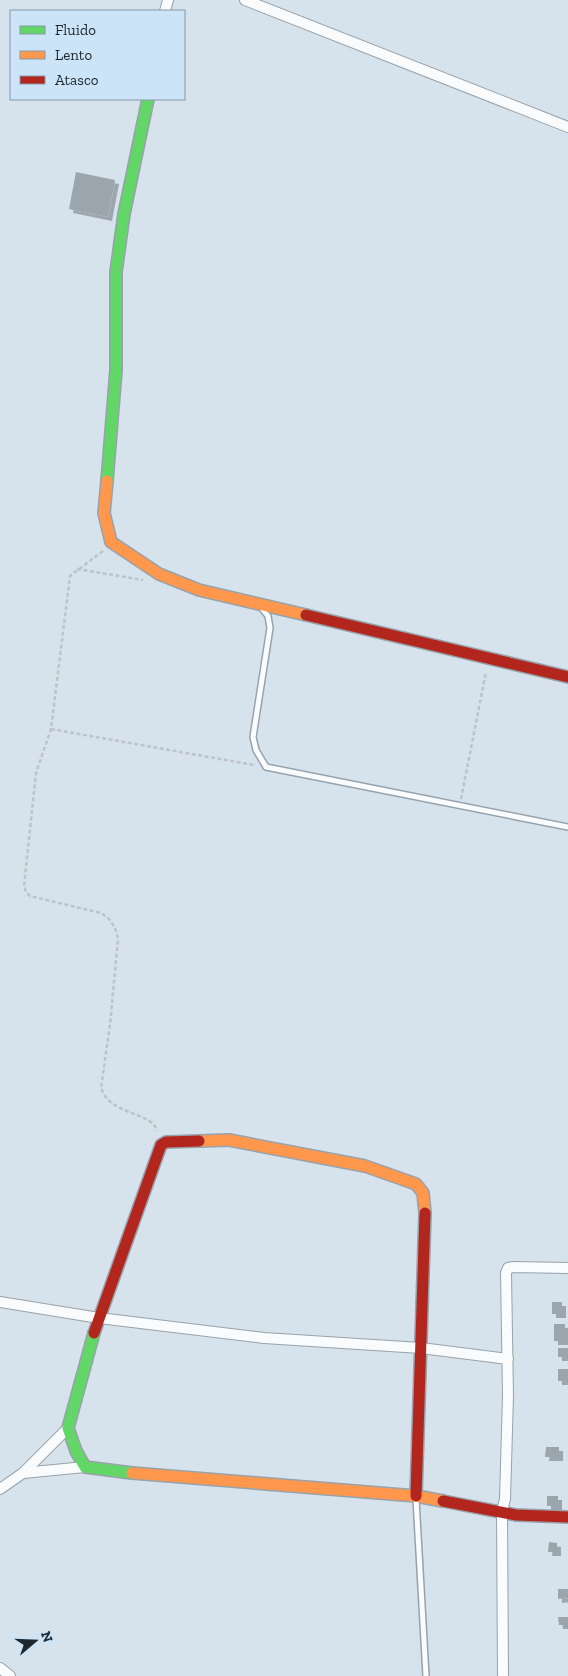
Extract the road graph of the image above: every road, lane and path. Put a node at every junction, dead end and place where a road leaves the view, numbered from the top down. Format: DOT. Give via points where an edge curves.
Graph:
graph roads {
  1 [pos="245,0"];
  2 [pos="148,100"];
  3 [pos="568,127"];
  4 [pos="111,542"];
  5 [pos="77,569"];
  6 [pos="152,582"];
  7 [pos="262,604"];
  8 [pos="489,658"];
  9 [pos="568,676"];
  10 [pos="51,728"];
  11 [pos="266,767"];
  12 [pos="460,804"];
  13 [pos="568,827"];
  14 [pos="161,1145"];
  15 [pos="568,1268"];
  16 [pos="0,1302"];
  17 [pos="99,1318"];
  18 [pos="422,1348"];
  19 [pos="508,1359"];
  20 [pos="68,1428"];
  21 [pos="85,1468"];
  22 [pos="23,1473"];
  23 [pos="0,1489"];
  24 [pos="416,1496"];
  25 [pos="502,1511"];
  26 [pos="568,1517"];
  27 [pos="0,1668"];
  28 [pos="10,1676"];
  29 [pos="426,1676"];
  30 [pos="503,1676"];
  1 -- 3 [label="street"];
  2 -- 4 [label="street" via="124,214 116,272 116,370 104,513"];
  4 -- 5 [label="path" via="96,558"];
  4 -- 7 [label="street" via="159,574 199,590"];
  5 -- 6 [label="path"];
  5 -- 10 [label="path" via="70,576"];
  7 -- 8 [label="street"];
  7 -- 11 [label="lane" via="270,628 253,738"];
  8 -- 9 [label="street"];
  8 -- 12 [label="path"];
  10 -- 11 [label="path"];
  10 -- 14 [label="path" via="36,773 24,886 30,896 101,913 117,929 110,1025 101,1088 104,1098 113,1106 156,1126"];
  11 -- 12 [label="lane"];
  12 -- 13 [label="lane"];
  14 -- 17 [label="street"];
  14 -- 18 [label="street" via="166,1142 229,1140 365,1166 416,1184 423,1193 425,1204"];
  15 -- 19 [label="street" via="508,1268"];
  16 -- 17 [label="street"];
  17 -- 18 [label="street" via="264,1338"];
  17 -- 20 [label="street"];
  18 -- 19 [label="street"];
  18 -- 24 [label="street"];
  19 -- 25 [label="street" via="505,1499"];
  20 -- 21 [label="street"];
  20 -- 22 [label="street"];
  21 -- 22 [label="street"];
  21 -- 24 [label="street" via="144,1476"];
  22 -- 23 [label="street"];
  24 -- 25 [label="street"];
  24 -- 29 [label="lane"];
  25 -- 26 [label="street" via="516,1515"];
  25 -- 30 [label="street"];
  27 -- 28 [label="street"];
}
